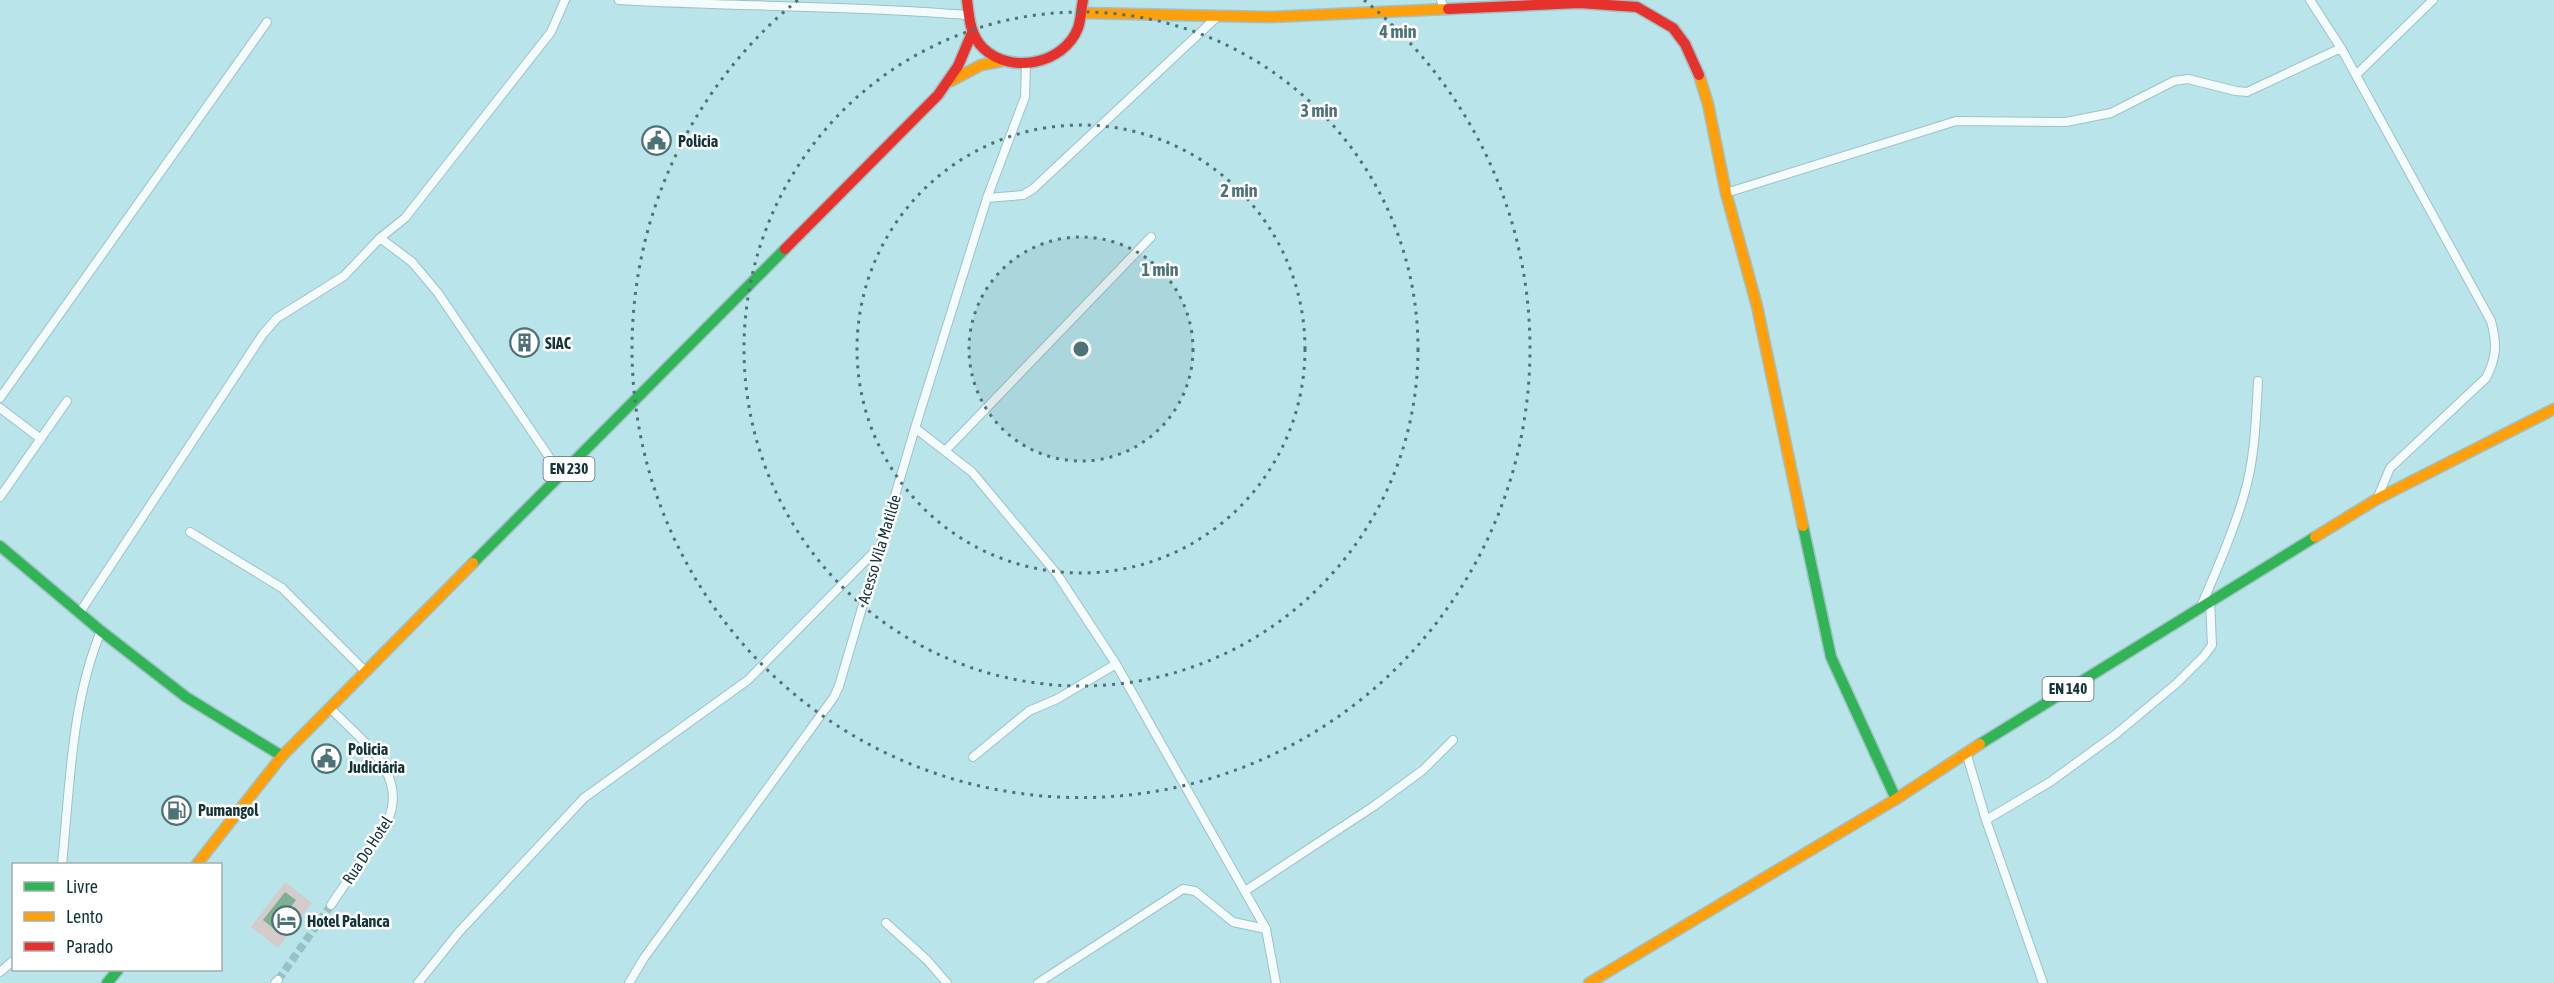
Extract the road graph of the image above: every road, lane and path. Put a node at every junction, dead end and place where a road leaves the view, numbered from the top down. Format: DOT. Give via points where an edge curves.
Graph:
graph roads {
  1 [pos="565,0"];
  2 [pos="619,0"];
  3 [pos="967,0"];
  4 [pos="1083,0"];
  5 [pos="2310,0"];
  6 [pos="2433,0"];
  7 [pos="1584,2"];
  8 [pos="1443,5"];
  9 [pos="1083,13"];
  10 [pos="966,15"];
  11 [pos="1219,15"];
  12 [pos="267,22"];
  13 [pos="972,33"];
  14 [pos="2341,48"];
  15 [pos="1002,61"];
  16 [pos="1026,65"];
  17 [pos="2356,75"];
  18 [pos="950,82"];
  19 [pos="1726,193"];
  20 [pos="987,198"];
  21 [pos="1151,237"];
  22 [pos="380,238"];
  23 [pos="2258,381"];
  24 [pos="0,398"];
  25 [pos="68,401"];
  26 [pos="0,408"];
  27 [pos="2554,409"];
  28 [pos="915,428"];
  29 [pos="41,439"];
  30 [pos="946,450"];
  31 [pos="562,477"];
  32 [pos="0,497"];
  33 [pos="2377,499"];
  34 [pos="190,532"];
  35 [pos="0,546"];
  36 [pos="878,548"];
  37 [pos="2205,604"];
  38 [pos="80,612"];
  39 [pos="101,631"];
  40 [pos="1116,664"];
  41 [pos="366,672"];
  42 [pos="330,708"];
  43 [pos="1453,740"];
  44 [pos="1966,752"];
  45 [pos="282,756"];
  46 [pos="973,757"];
  47 [pos="1896,799"];
  48 [pos="1986,820"];
  49 [pos="62,863"];
  50 [pos="197,863"];
  51 [pos="1245,891"];
  52 [pos="331,905"];
  53 [pos="886,923"];
  54 [pos="1266,929"];
  55 [pos="12,962"];
  56 [pos="0,972"];
  57 [pos="418,983"];
  58 [pos="629,983"];
  59 [pos="947,983"];
  60 [pos="1038,983"];
  61 [pos="1276,983"];
  62 [pos="1589,983"];
  63 [pos="2043,983"];
  1 -- 22 [label="street" via="551,32 504,94 414,209"];
  2 -- 10 [label="street" via="892,8"];
  3 -- 10 [label="main road"];
  4 -- 9 [label="main road"];
  5 -- 14 [label="street"];
  6 -- 17 [label="street"];
  7 -- 8 [label="main road"];
  7 -- 19 [label="main road" via="1637,7 1672,28 1685,44 1708,104"];
  8 -- 11 [label="main road" via="1269,17"];
  9 -- 11 [label="main road"];
  9 -- 16 [label="main road" via="1077,34 1063,50 1045,62"];
  10 -- 13 [label="main road"];
  11 -- 20 [label="street" via="1033,189 1023,195"];
  12 -- 24 [label="street"];
  13 -- 15 [label="main road" via="983,48"];
  13 -- 18 [label="main road, EN 230"];
  14 -- 17 [label="street"];
  14 -- 19 [label="street" via="2247,92 2188,79 2174,81 2111,113 2075,121 1956,121"];
  15 -- 16 [label="main road"];
  15 -- 18 [label="main road, EN 230" via="981,65"];
  16 -- 20 [label="street, Acesso Vila Matilde" via="1025,97"];
  17 -- 33 [label="street" via="2491,321 2497,342 2494,363 2486,378 2390,468"];
  18 -- 31 [label="main road, EN 230"];
  19 -- 47 [label="main road" via="1757,306 1831,657"];
  20 -- 28 [label="street, Acesso Vila Matilde"];
  21 -- 30 [label="street"];
  22 -- 31 [label="street" via="412,262 438,293"];
  22 -- 38 [label="street" via="344,276 278,318 262,334"];
  23 -- 37 [label="street" via="2254,447 2245,494"];
  25 -- 29 [label="street"];
  26 -- 29 [label="street"];
  27 -- 33 [label="main road, EN 140"];
  28 -- 30 [label="street"];
  28 -- 36 [label="street, Acesso Vila Matilde"];
  29 -- 32 [label="street"];
  30 -- 40 [label="street" via="972,472 1057,574"];
  31 -- 41 [label="main road, EN 230"];
  33 -- 37 [label="main road, EN 140"];
  34 -- 41 [label="street" via="282,588"];
  35 -- 38 [label="main road"];
  36 -- 57 [label="street" via="748,680 584,798 459,932"];
  36 -- 58 [label="street, Acesso Vila Matilde" via="834,697"];
  37 -- 44 [label="main road, EN 140"];
  37 -- 48 [label="street" via="2212,645 2177,683 2050,782"];
  38 -- 39 [label="main road"];
  39 -- 45 [label="main road" via="186,697"];
  39 -- 49 [label="street" via="78,708"];
  40 -- 46 [label="street" via="1029,711"];
  40 -- 51 [label="street"];
  41 -- 42 [label="main road, EN 230"];
  42 -- 45 [label="main road, EN 230"];
  42 -- 52 [label="street, Rua Do Hotel" via="380,760 395,794 387,822"];
  43 -- 51 [label="street" via="1424,770 1391,794"];
  44 -- 47 [label="main road, EN 140"];
  44 -- 48 [label="street"];
  45 -- 50 [label="main road, EN 230"];
  47 -- 62 [label="main road, EN 140"];
  48 -- 63 [label="street"];
  51 -- 54 [label="street"];
  53 -- 59 [label="street"];
  54 -- 60 [label="street" via="1233,922 1189,888"];
  54 -- 61 [label="street"];
  55 -- 56 [label="street"];
}
